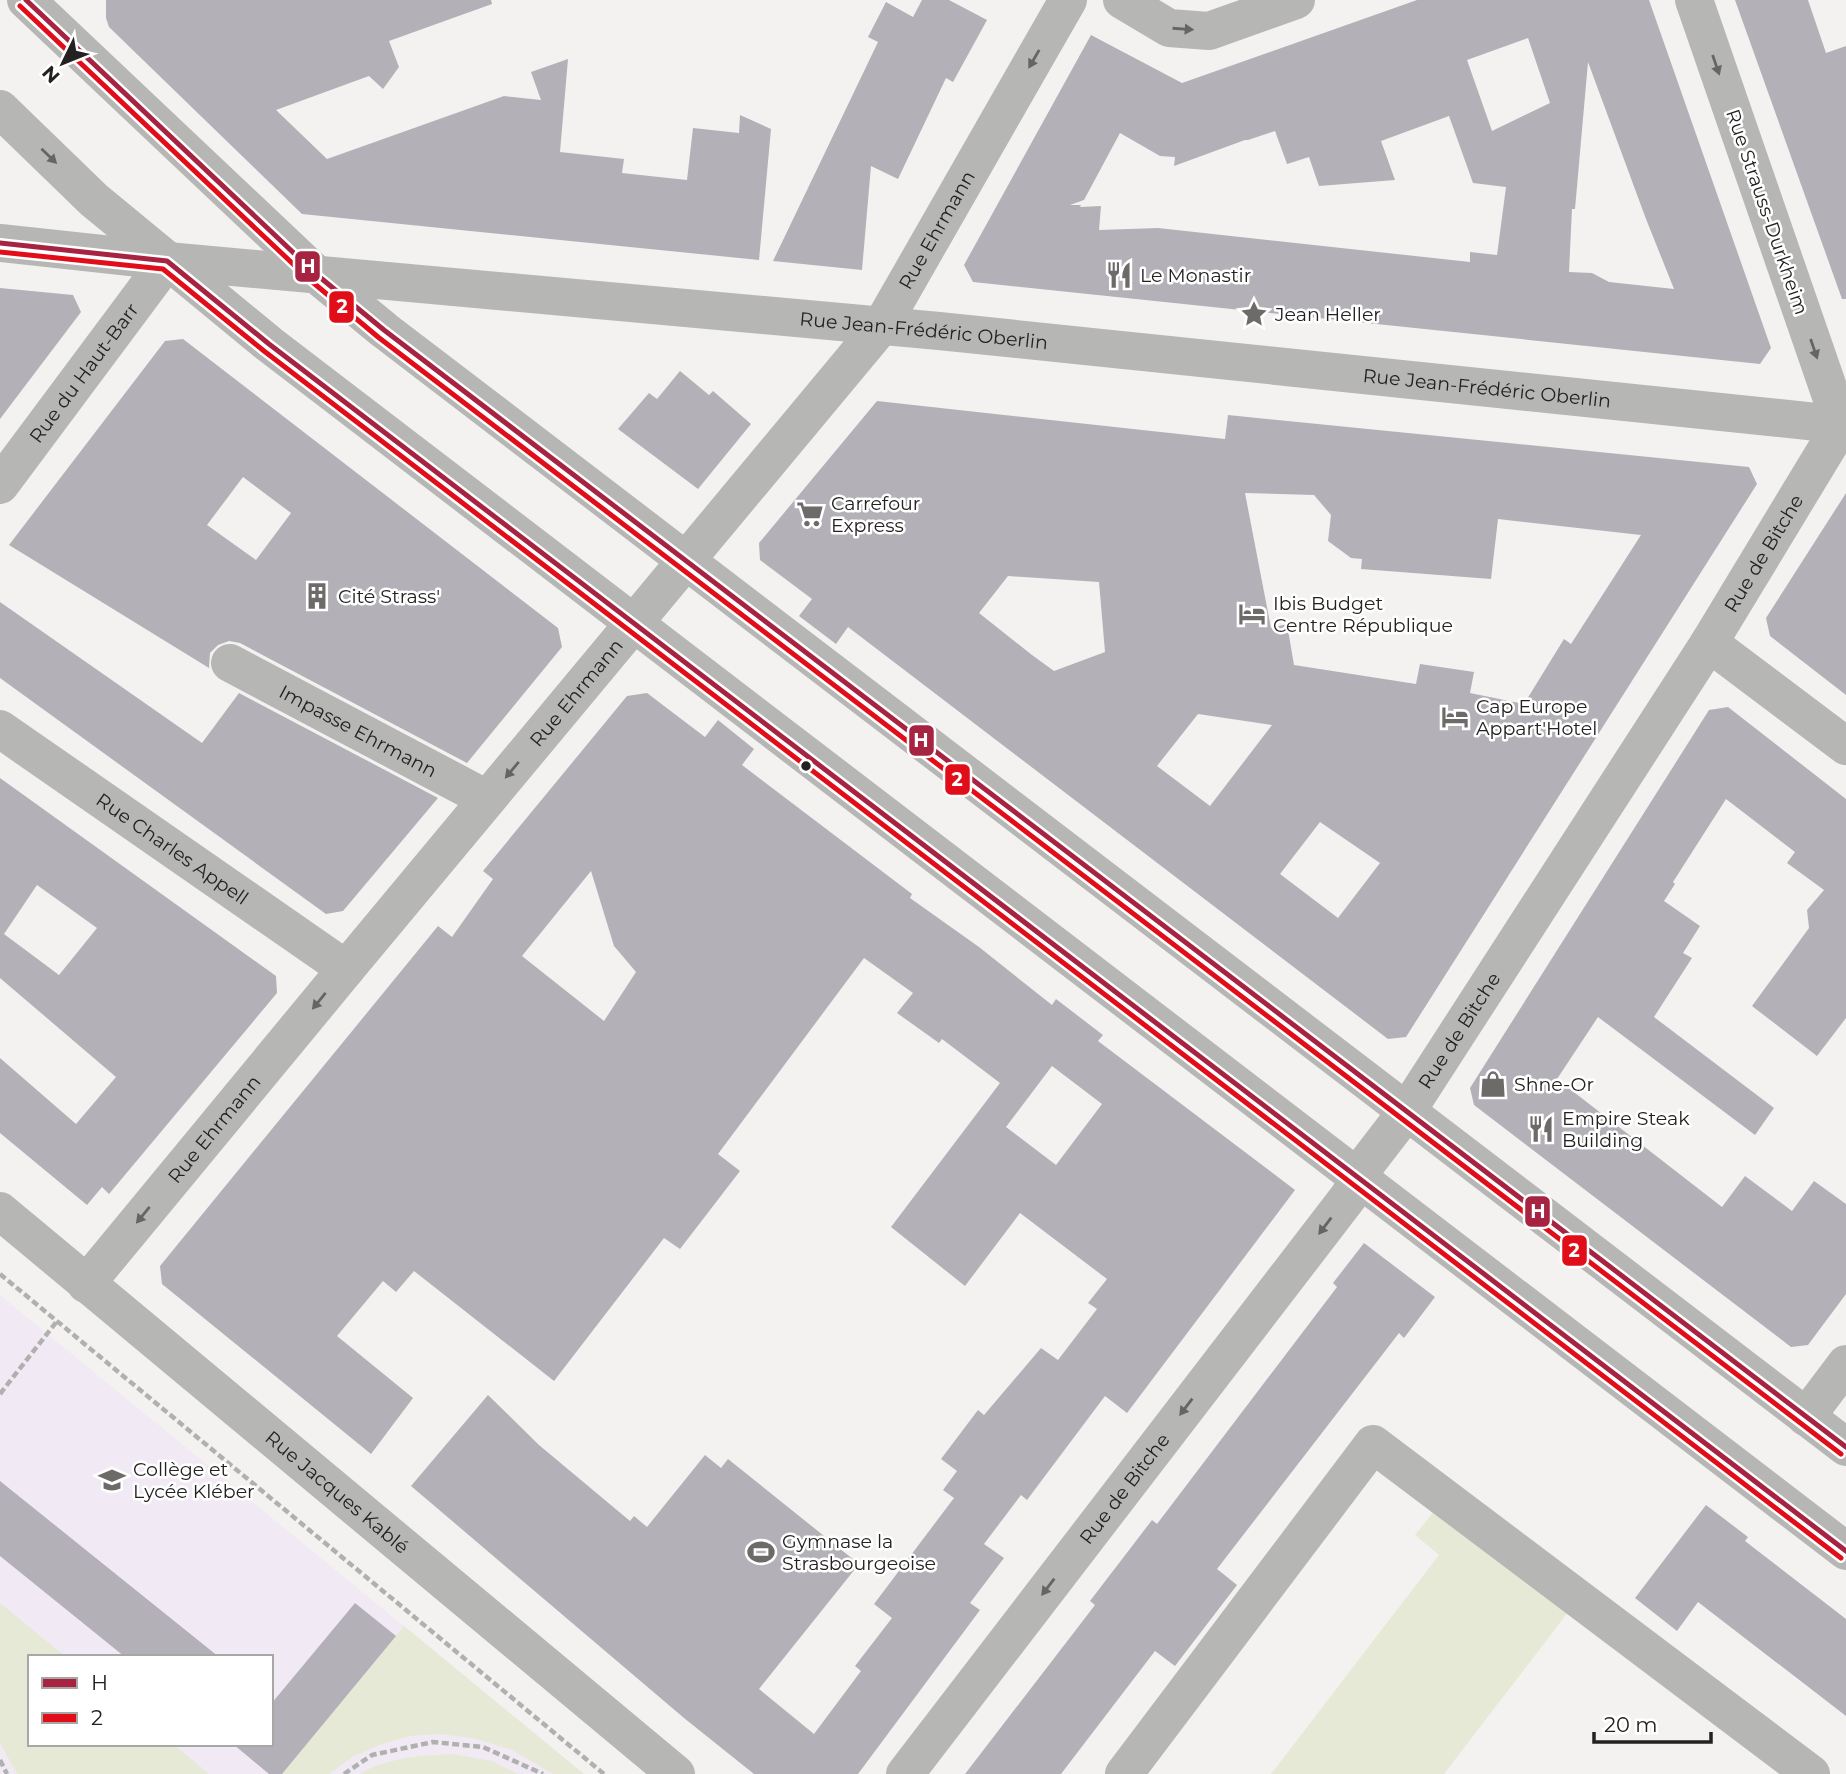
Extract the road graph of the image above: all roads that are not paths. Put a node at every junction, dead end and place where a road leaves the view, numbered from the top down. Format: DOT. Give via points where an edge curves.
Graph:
graph roads {
  1 [pos="26,0"];
  2 [pos="1068,0"];
  3 [pos="1122,0"];
  4 [pos="1296,0"];
  5 [pos="1694,0"];
  6 [pos="0,109"];
  7 [pos="0,243"];
  8 [pos="167,261"];
  9 [pos="316,274"];
  10 [pos="882,325"];
  11 [pos="1844,425"];
  12 [pos="0,485"];
  13 [pos="686,561"];
  14 [pos="634,624"];
  15 [pos="1709,643"];
  16 [pos="229,663"];
  17 [pos="0,729"];
  18 [pos="1846,746"];
  19 [pos="487,799"];
  20 [pos="346,969"];
  21 [pos="1407,1111"];
  22 [pos="1358,1179"];
  23 [pos="0,1211"];
  24 [pos="86,1284"];
  25 [pos="1846,1364"];
  26 [pos="1806,1417"];
  27 [pos="1846,1447"];
  28 [pos="1846,1551"];
  29 [pos="676,1774"];
  30 [pos="905,1774"];
  31 [pos="1124,1774"];
  32 [pos="1811,1774"];
  1 -- 9 [label="street"];
  2 -- 10 [label="street, Rue Ehrmann, one-way"];
  3 -- 4 [label="street, one-way" via="1169,28 1209,31"];
  5 -- 11 [label="street, Rue Strauss-Durkheim, one-way"];
  6 -- 8 [label="street, one-way" via="94,200"];
  7 -- 8 [label="street, Rue Jean-Frédéric Oberlin"];
  8 -- 9 [label="street, Rue Jean-Frédéric Oberlin"];
  8 -- 12 [label="street, Rue du Haut-Barr"];
  8 -- 14 [label="street" via="268,344"];
  9 -- 10 [label="street, Rue Jean-Frédéric Oberlin"];
  9 -- 13 [label="street"];
  10 -- 11 [label="street, Rue Jean-Frédéric Oberlin"];
  10 -- 13 [label="street, Rue Ehrmann"];
  11 -- 15 [label="street, Rue de Bitche"];
  13 -- 14 [label="street, Rue Ehrmann"];
  13 -- 21 [label="street"];
  14 -- 19 [label="street, Rue Ehrmann, one-way"];
  14 -- 22 [label="street"];
  15 -- 18 [label="street"];
  15 -- 21 [label="street, Rue de Bitche"];
  16 -- 19 [label="street, Impasse Ehrmann"];
  17 -- 20 [label="street, Rue Charles Appell"];
  19 -- 20 [label="street, Rue Ehrmann"];
  20 -- 24 [label="street, Rue Ehrmann, one-way"];
  21 -- 22 [label="street, Rue de Bitche"];
  21 -- 26 [label="street"];
  22 -- 28 [label="street"];
  22 -- 30 [label="street, Rue de Bitche, one-way"];
  23 -- 24 [label="street, Rue Jacques Kablé"];
  24 -- 29 [label="street, Rue Jacques Kablé"];
  25 -- 26 [label="street"];
  26 -- 27 [label="street"];
  31 -- 32 [label="street" via="1373,1444"];
}
